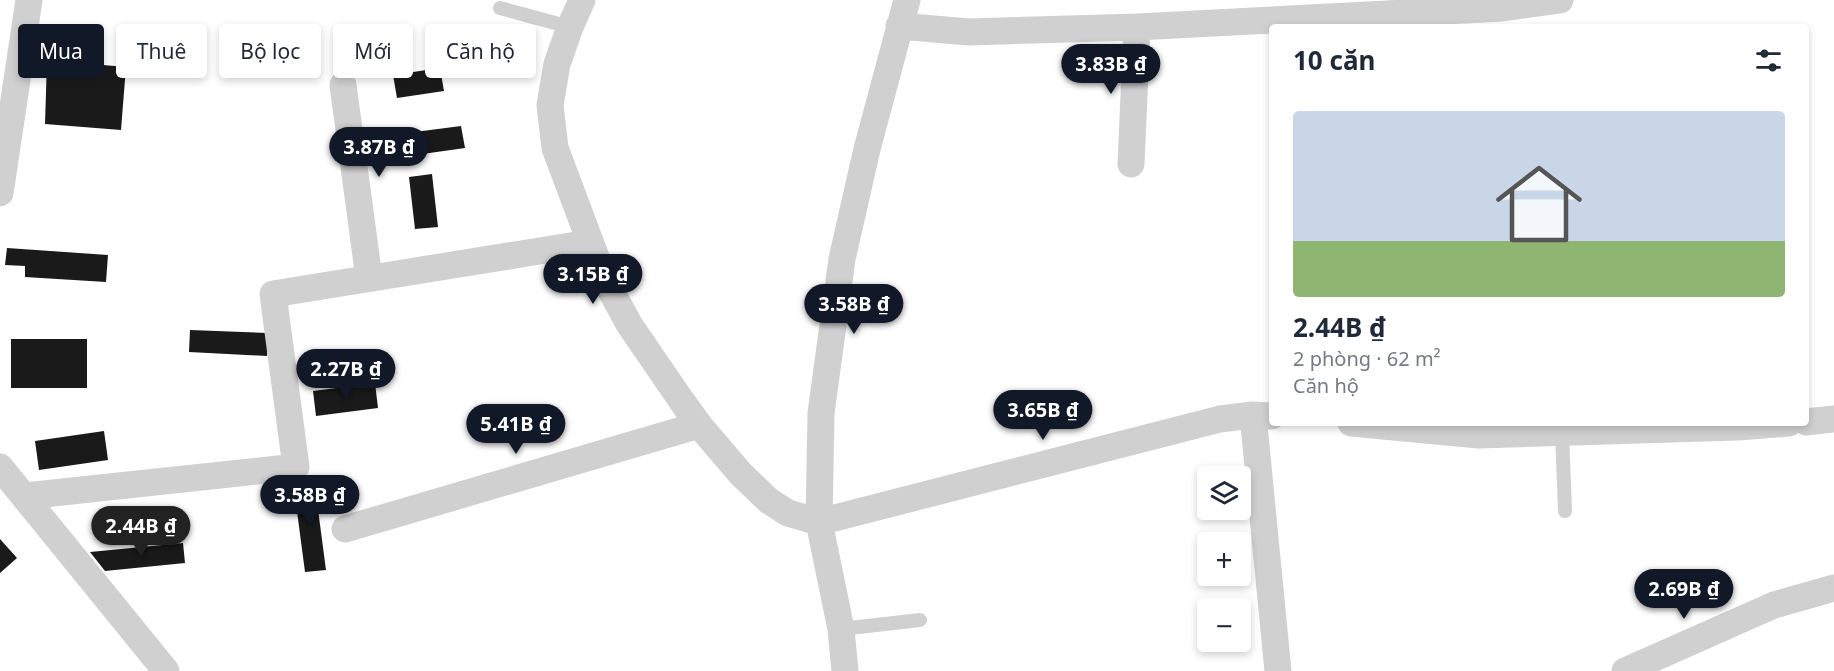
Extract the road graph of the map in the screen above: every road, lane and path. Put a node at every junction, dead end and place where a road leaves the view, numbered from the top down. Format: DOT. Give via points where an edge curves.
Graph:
graph roads {
  1 [pos="29,0"];
  2 [pos="582,0"];
  3 [pos="908,0"];
  4 [pos="1560,0"];
  5 [pos="500,8"];
  6 [pos="1503,17"];
  7 [pos="899,26"];
  8 [pos="570,27"];
  9 [pos="1137,27"];
  10 [pos="343,85"];
  11 [pos="1131,164"];
  12 [pos="0,193"];
  13 [pos="588,243"];
  14 [pos="369,278"];
  15 [pos="1262,415"];
  16 [pos="1834,419"];
  17 [pos="1809,422"];
  18 [pos="699,425"];
  19 [pos="1414,426"];
  20 [pos="1751,426"];
  21 [pos="1478,429"];
  22 [pos="1562,432"];
  23 [pos="0,467"];
  24 [pos="25,495"];
  25 [pos="1565,511"];
  26 [pos="819,522"];
  27 [pos="345,529"];
  28 [pos="1834,588"];
  29 [pos="920,620"];
  30 [pos="841,629"];
  31 [pos="166,671"];
  32 [pos="845,671"];
  33 [pos="1278,671"];
  34 [pos="1625,671"];
  1 -- 12 [label="street"];
  2 -- 8 [label="street"];
  3 -- 7 [label="street"];
  4 -- 6 [label="street"];
  5 -- 8 [label="lane"];
  6 -- 9 [label="street"];
  7 -- 9 [label="street" via="969,32"];
  7 -- 26 [label="street" via="842,259 821,413"];
  8 -- 13 [label="street" via="557,64 550,105 555,148"];
  9 -- 11 [label="street"];
  10 -- 14 [label="street"];
  13 -- 14 [label="street"];
  13 -- 18 [label="street" via="629,324"];
  14 -- 24 [label="street" via="273,294 296,467"];
  15 -- 26 [label="street" via="1220,419"];
  15 -- 33 [label="street"];
  16 -- 17 [label="street"];
  18 -- 26 [label="street" via="770,501 788,513"];
  18 -- 27 [label="street"];
  19 -- 21 [label="street"];
  20 -- 22 [label="street"];
  21 -- 22 [label="street"];
  22 -- 25 [label="lane"];
  23 -- 24 [label="street"];
  24 -- 31 [label="street"];
  26 -- 30 [label="street"];
  28 -- 34 [label="street" via="1774,605"];
  29 -- 30 [label="lane"];
  30 -- 32 [label="street"];
}
